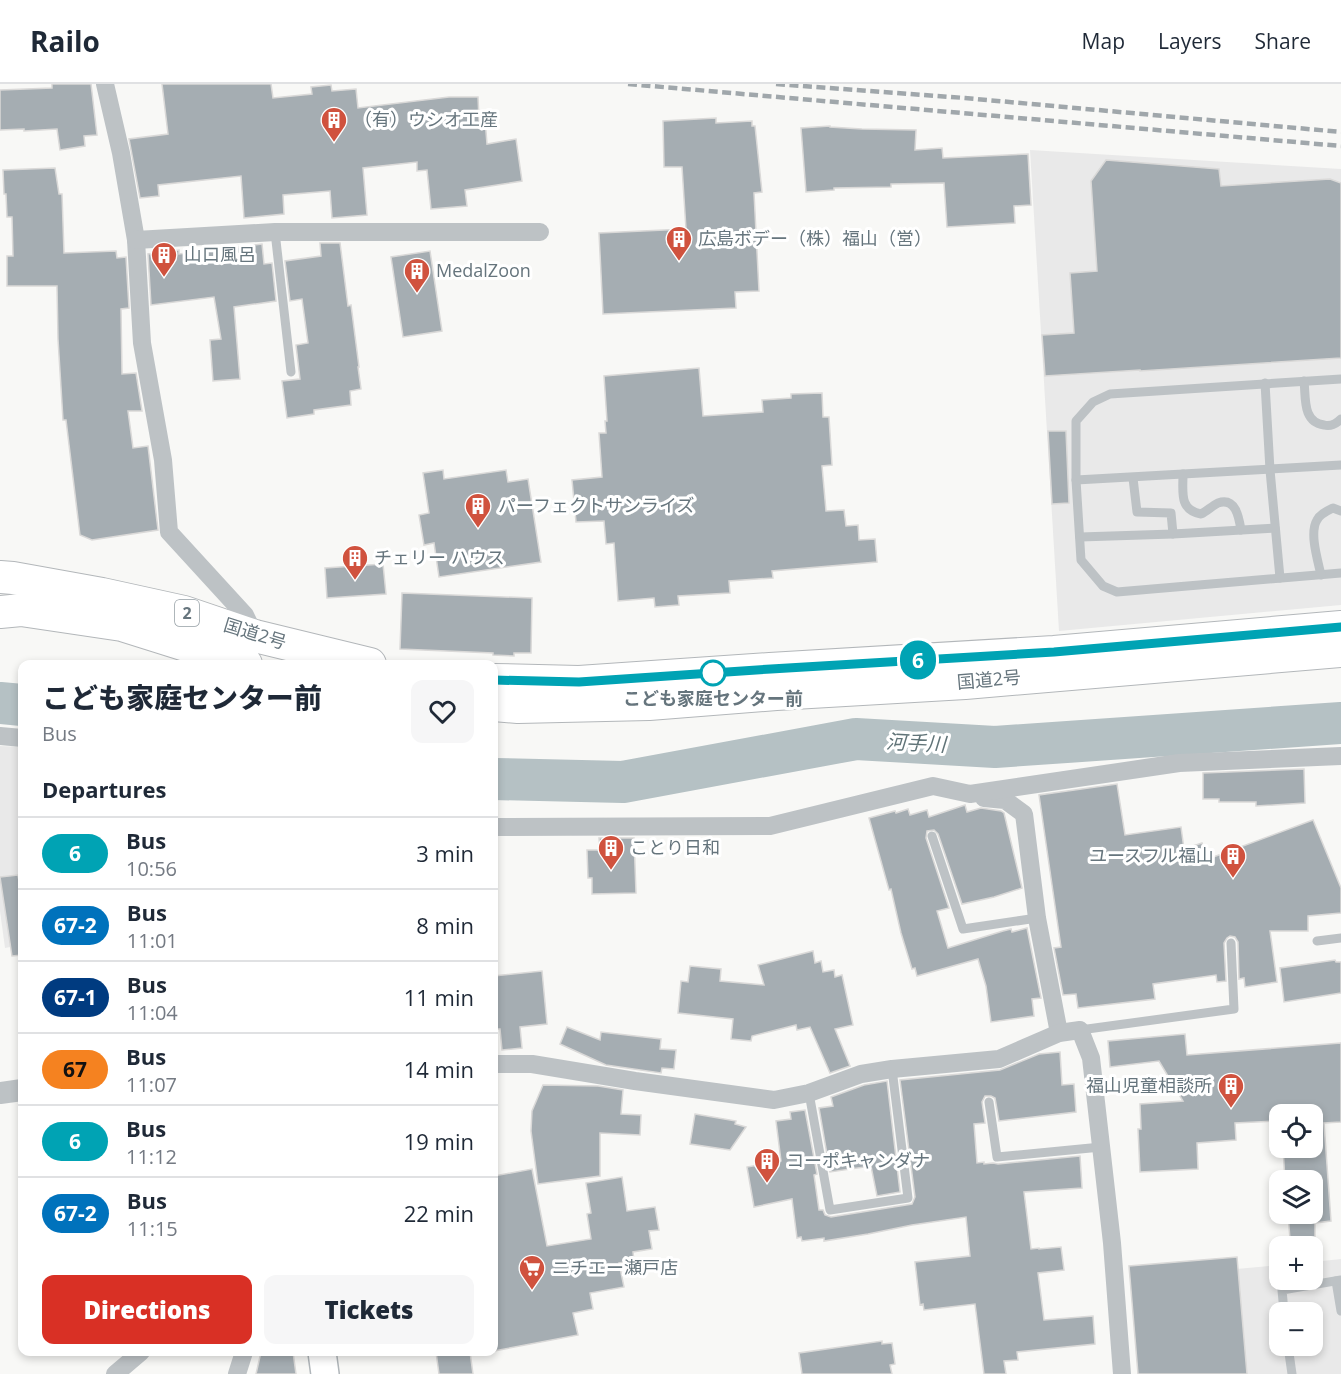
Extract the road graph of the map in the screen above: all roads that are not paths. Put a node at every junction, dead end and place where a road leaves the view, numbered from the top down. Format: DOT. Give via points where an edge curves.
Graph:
graph roads {
  1 [pos="105,84"];
  2 [pos="275,232"];
  3 [pos="540,232"];
  4 [pos="136,240"];
  5 [pos="291,372"];
  6 [pos="1341,379"];
  7 [pos="1304,381"];
  8 [pos="1265,383"];
  9 [pos="1341,419"];
  10 [pos="1341,465"];
  11 [pos="1270,470"];
  12 [pos="1183,474"];
  13 [pos="1133,478"];
  14 [pos="1076,480"];
  15 [pos="1341,512"];
  16 [pos="1275,528"];
  17 [pos="1241,530"];
  18 [pos="1173,534"];
  19 [pos="1080,537"];
  20 [pos="1341,573"];
  21 [pos="1322,575"];
  22 [pos="0,577"];
  23 [pos="1280,578"];
  24 [pos="0,612"];
  25 [pos="1341,627"];
  26 [pos="1341,651"];
  27 [pos="250,655"];
  28 [pos="317,660"];
  29 [pos="498,680"];
  30 [pos="498,705"];
  31 [pos="0,736"];
  32 [pos="18,738"];
  33 [pos="1341,756"];
  34 [pos="933,786"];
  35 [pos="498,827"];
  36 [pos="932,836"];
  37 [pos="1037,918"];
  38 [pos="1341,938"];
  39 [pos="1317,941"];
  40 [pos="1231,943"];
  41 [pos="1080,1030"];
  42 [pos="1059,1033"];
  43 [pos="498,1064"];
  44 [pos="892,1070"];
  45 [pos="18,1091"];
  46 [pos="0,1093"];
  47 [pos="809,1093"];
  48 [pos="989,1102"];
  49 [pos="1101,1147"];
  50 [pos="1339,1280"];
  51 [pos="1283,1302"];
  52 [pos="1341,1311"];
  53 [pos="136,1356"];
  54 [pos="243,1356"];
  55 [pos="323,1356"];
  56 [pos="1289,1356"];
  57 [pos="115,1374"];
  58 [pos="237,1374"];
  59 [pos="325,1374"];
  60 [pos="1121,1374"];
  61 [pos="1292,1374"];
  1 -- 4 [label="street"];
  2 -- 3 [label="street"];
  2 -- 4 [label="street"];
  2 -- 5 [label="lane"];
  4 -- 27 [label="street" via="142,343 163,460 169,532 245,615"];
  6 -- 7 [label="lane"];
  7 -- 8 [label="lane"];
  7 -- 9 [label="lane" via="1308,415 1315,422 1331,426"];
  8 -- 11 [label="lane"];
  8 -- 14 [label="lane" via="1110,394 1093,402 1076,421"];
  10 -- 11 [label="lane"];
  11 -- 12 [label="lane"];
  11 -- 16 [label="lane"];
  12 -- 13 [label="lane"];
  12 -- 17 [label="lane" via="1183,497 1189,510 1201,514 1222,502 1230,504 1239,514"];
  13 -- 14 [label="lane"];
  13 -- 18 [label="lane" via="1137,512 1171,513"];
  14 -- 19 [label="lane"];
  15 -- 21 [label="lane" via="1333,508 1316,521 1315,546"];
  16 -- 17 [label="lane"];
  16 -- 23 [label="lane"];
  17 -- 18 [label="lane"];
  18 -- 19 [label="lane"];
  19 -- 23 [label="lane" via="1081,560 1103,586 1117,592"];
  20 -- 21 [label="lane"];
  21 -- 23 [label="lane"];
  22 -- 27 [label="highway, 国道2号 / 2" via="184,612"];
  24 -- 27 [label="highway, 国道2号 / 2" via="21,610 122,625"];
  25 -- 29 [label="highway, 国道2号" via="1054,652 591,681"];
  26 -- 30 [label="highway, 国道2号" via="977,682 649,704"];
  27 -- 28 [label="highway, 国道2号 / 2"];
  31 -- 32 [label="street"];
  33 -- 34 [label="street" via="1179,764 970,794"];
  34 -- 35 [label="street" via="770,826"];
  34 -- 37 [label="street" via="953,795 1005,800 1024,814"];
  36 -- 37 [label="lane" via="963,929"];
  37 -- 42 [label="street"];
  38 -- 39 [label="lane"];
  40 -- 41 [label="lane" via="1234,1009"];
  41 -- 42 [label="street"];
  41 -- 49 [label="street" via="1091,1058"];
  42 -- 44 [label="street" via="999,1059"];
  43 -- 47 [label="street" via="532,1064 774,1100"];
  44 -- 47 [label="street" via="861,1074"];
  44 -- 47 [label="lane" via="908,1198 830,1210"];
  45 -- 46 [label="street"];
  48 -- 49 [label="lane" via="997,1157"];
  49 -- 60 [label="street"];
  50 -- 51 [label="lane" via="1282,1290"];
  50 -- 52 [label="lane"];
  53 -- 57 [label="street"];
  54 -- 58 [label="street"];
  55 -- 59 [label="main road"];
  56 -- 61 [label="lane"];
}
